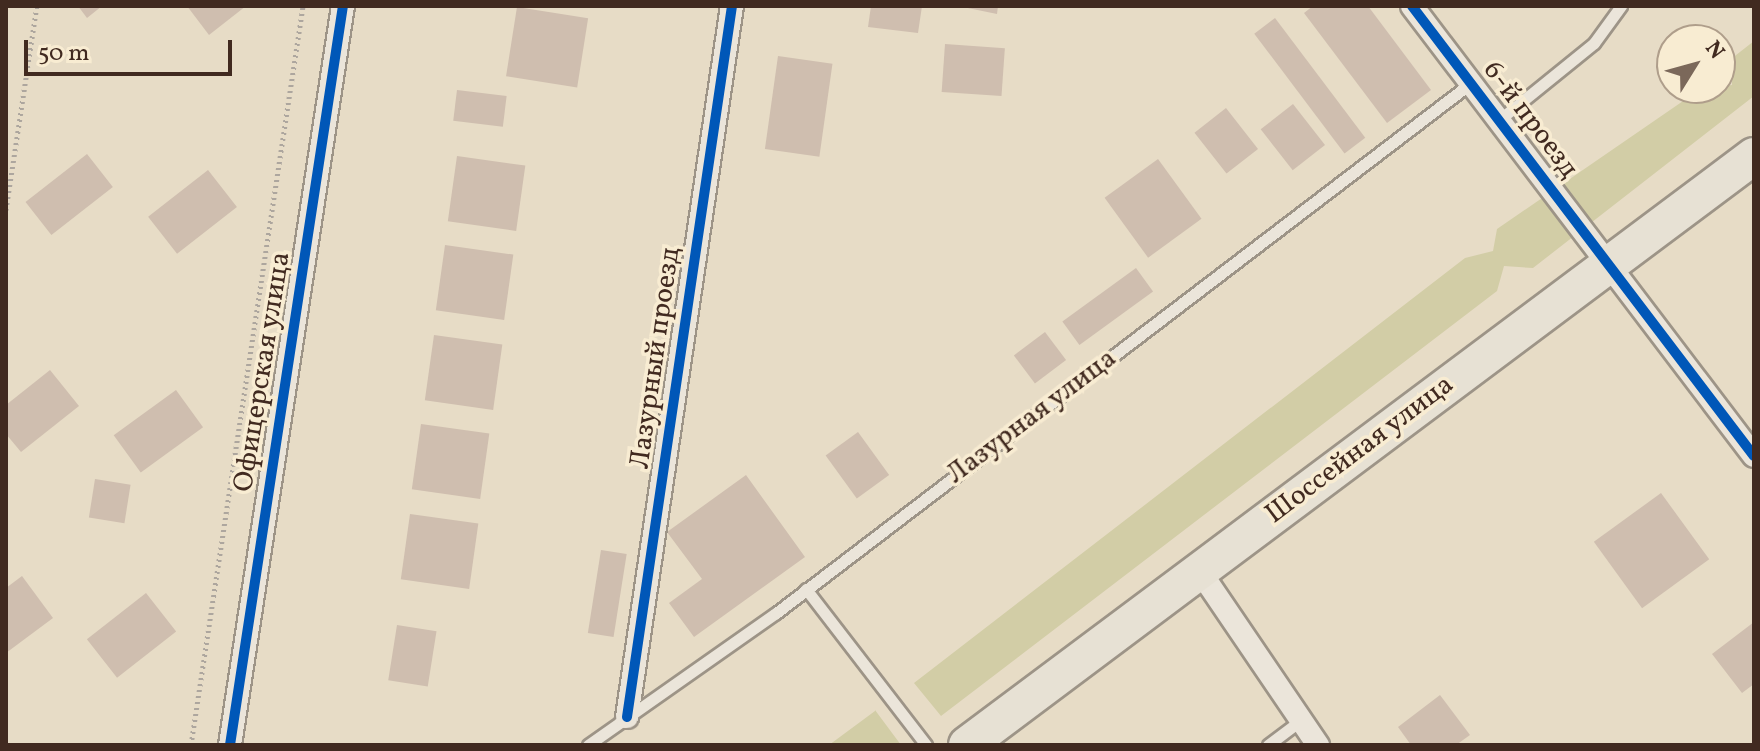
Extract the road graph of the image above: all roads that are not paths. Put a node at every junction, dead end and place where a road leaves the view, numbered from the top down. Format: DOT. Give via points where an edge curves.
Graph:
graph roads {
  1 [pos="343,6"];
  2 [pos="732,6"];
  3 [pos="1412,6"];
  4 [pos="1621,6"];
  5 [pos="1471,82"];
  6 [pos="1499,120"];
  7 [pos="1754,156"];
  8 [pos="1608,264"];
  9 [pos="1754,456"];
  10 [pos="1199,570"];
  11 [pos="806,589"];
  12 [pos="627,717"];
  13 [pos="1300,721"];
  14 [pos="230,745"];
  15 [pos="588,745"];
  16 [pos="926,745"];
  17 [pos="967,745"];
  18 [pos="1268,745"];
  19 [pos="1318,745"];
  1 -- 14 [label="street, Офицерская улица"];
  2 -- 12 [label="street, Лазурный проезд"];
  3 -- 5 [label="street, 6-й проезд"];
  4 -- 6 [label="lane" via="1594,43"];
  5 -- 6 [label="street, 6-й проезд"];
  5 -- 11 [label="lane, Лазурная улица"];
  6 -- 8 [label="street, 6-й проезд"];
  7 -- 8 [label="main road, Шоссейная улица"];
  8 -- 9 [label="street, 6-й проезд"];
  8 -- 10 [label="main road, Шоссейная улица"];
  10 -- 13 [label="street"];
  10 -- 17 [label="main road, Шоссейная улица"];
  11 -- 12 [label="lane, Лазурная улица"];
  11 -- 16 [label="lane"];
  12 -- 15 [label="lane, Лазурная улица"];
  13 -- 18 [label="lane"];
  13 -- 19 [label="street"];
}
